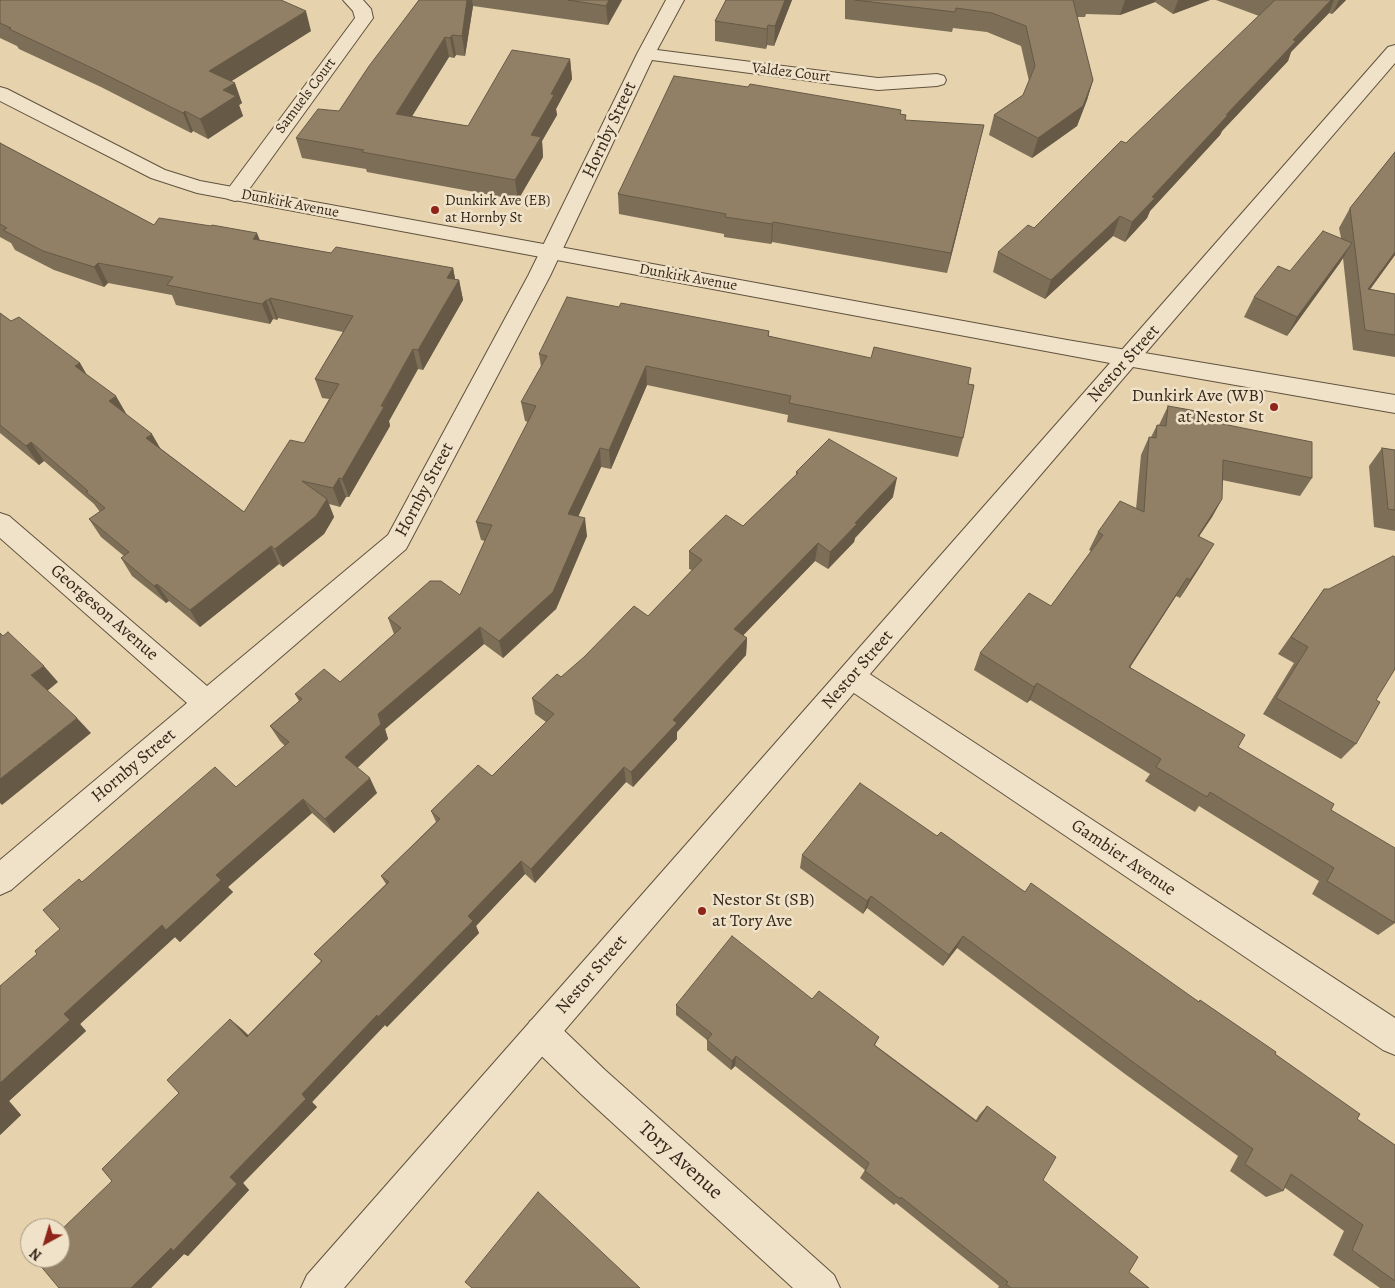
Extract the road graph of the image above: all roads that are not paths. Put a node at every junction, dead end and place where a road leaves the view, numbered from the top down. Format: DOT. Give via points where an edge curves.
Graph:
graph roads {
  1 [pos="352,0"];
  2 [pos="675,0"];
  3 [pos="1395,51"];
  4 [pos="646,54"];
  5 [pos="937,80"];
  6 [pos="0,93"];
  7 [pos="235,194"];
  8 [pos="550,253"];
  9 [pos="1128,358"];
  10 [pos="1395,404"];
  11 [pos="0,523"];
  12 [pos="852,677"];
  13 [pos="208,704"];
  14 [pos="0,880"];
  15 [pos="542,1033"];
  16 [pos="1395,1038"];
  17 [pos="320,1288"];
  18 [pos="820,1288"];
  1 -- 7 [label="street, Samuels Court" via="362,9 364,18"];
  2 -- 4 [label="street, Hornby Street"];
  3 -- 9 [label="street, Nestor Street"];
  4 -- 5 [label="street, Valdez Court" via="878,84"];
  4 -- 8 [label="street, Hornby Street"];
  6 -- 7 [label="street, Dunkirk Avenue" via="158,174 197,187"];
  7 -- 8 [label="street, Dunkirk Avenue"];
  8 -- 9 [label="street, Dunkirk Avenue"];
  8 -- 13 [label="street, Hornby Street" via="398,542"];
  9 -- 10 [label="street, Dunkirk Avenue"];
  9 -- 12 [label="street, Nestor Street"];
  11 -- 13 [label="street, Georgeson Avenue"];
  12 -- 15 [label="street, Nestor Street"];
  12 -- 16 [label="street, Gambier Avenue"];
  13 -- 14 [label="street, Hornby Street"];
  15 -- 17 [label="street, Nestor Street"];
  15 -- 18 [label="street, Tory Avenue"];
}
